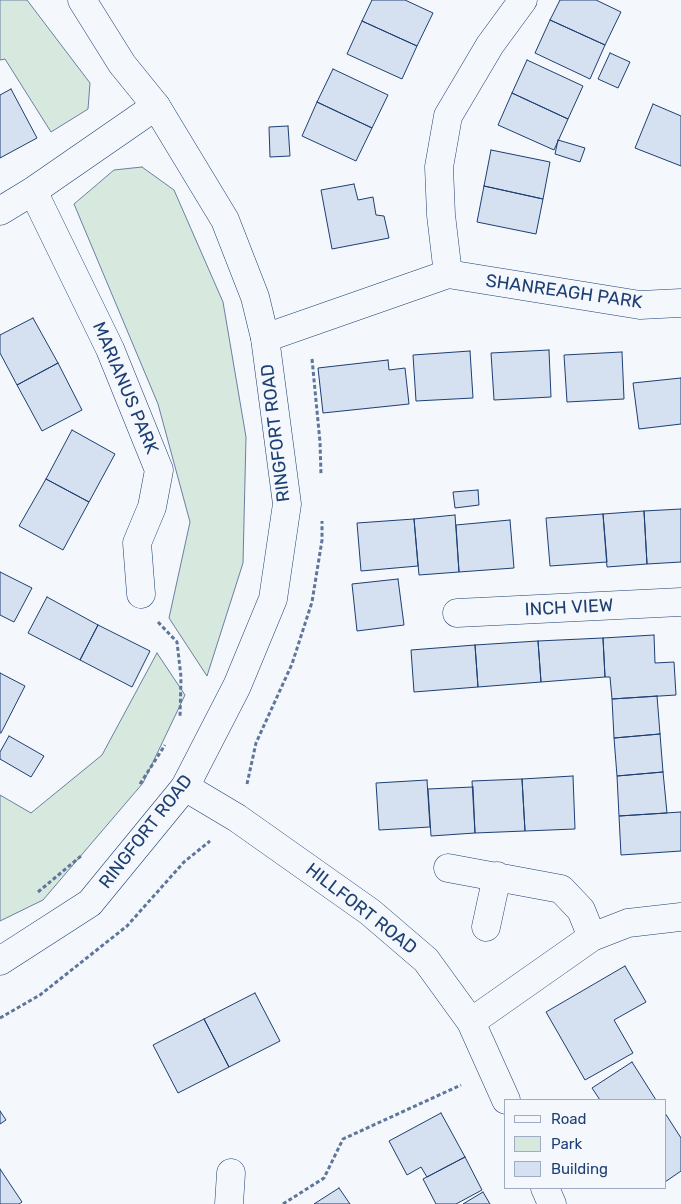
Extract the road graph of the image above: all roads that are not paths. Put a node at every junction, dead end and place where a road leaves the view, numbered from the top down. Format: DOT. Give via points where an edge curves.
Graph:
graph roads {
  1 [pos="82,0"];
  2 [pos="523,0"];
  3 [pos="156,106"];
  4 [pos="33,191"];
  5 [pos="0,211"];
  6 [pos="448,274"];
  7 [pos="681,303"];
  8 [pos="265,338"];
  9 [pos="141,594"];
  10 [pos="681,602"];
  11 [pos="457,613"];
  12 [pos="185,787"];
  13 [pos="448,868"];
  14 [pos="496,876"];
  15 [pos="681,917"];
  16 [pos="486,927"];
  17 [pos="592,937"];
  18 [pos="0,961"];
  19 [pos="471,1022"];
  20 [pos="506,1099"];
  21 [pos="231,1172"];
  22 [pos="545,1189"];
  23 [pos="229,1204"];
  24 [pos="552,1204"];
  1 -- 3 [label="street, RINGFORT ROAD" via="122,64"];
  2 -- 6 [label="street" via="490,45 448,116 439,167"];
  3 -- 4 [label="street"];
  3 -- 8 [label="street, RINGFORT ROAD" via="225,220 255,297"];
  4 -- 5 [label="street"];
  4 -- 9 [label="street, MARIANUS PARK" via="110,349 159,470 152,507 137,543"];
  6 -- 7 [label="street, SHANREAGH PARK" via="640,305"];
  6 -- 8 [label="street, SHANREAGH PARK"];
  8 -- 12 [label="street, RINGFORT ROAD" via="287,504 273,599 237,686"];
  10 -- 11 [label="street, INCH VIEW"];
  12 -- 18 [label="street, RINGFORT ROAD" via="90,904"];
  12 -- 19 [label="street, HILLFORT ROAD" via="237,818 370,912 426,960"];
  13 -- 14 [label="street"];
  14 -- 16 [label="street"];
  14 -- 17 [label="street" via="561,889 580,910"];
  15 -- 17 [label="street" via="628,923"];
  17 -- 19 [label="street"];
  19 -- 20 [label="street, HILLFORT ROAD"];
  21 -- 23 [label="street"];
  22 -- 24 [label="street"];
}
